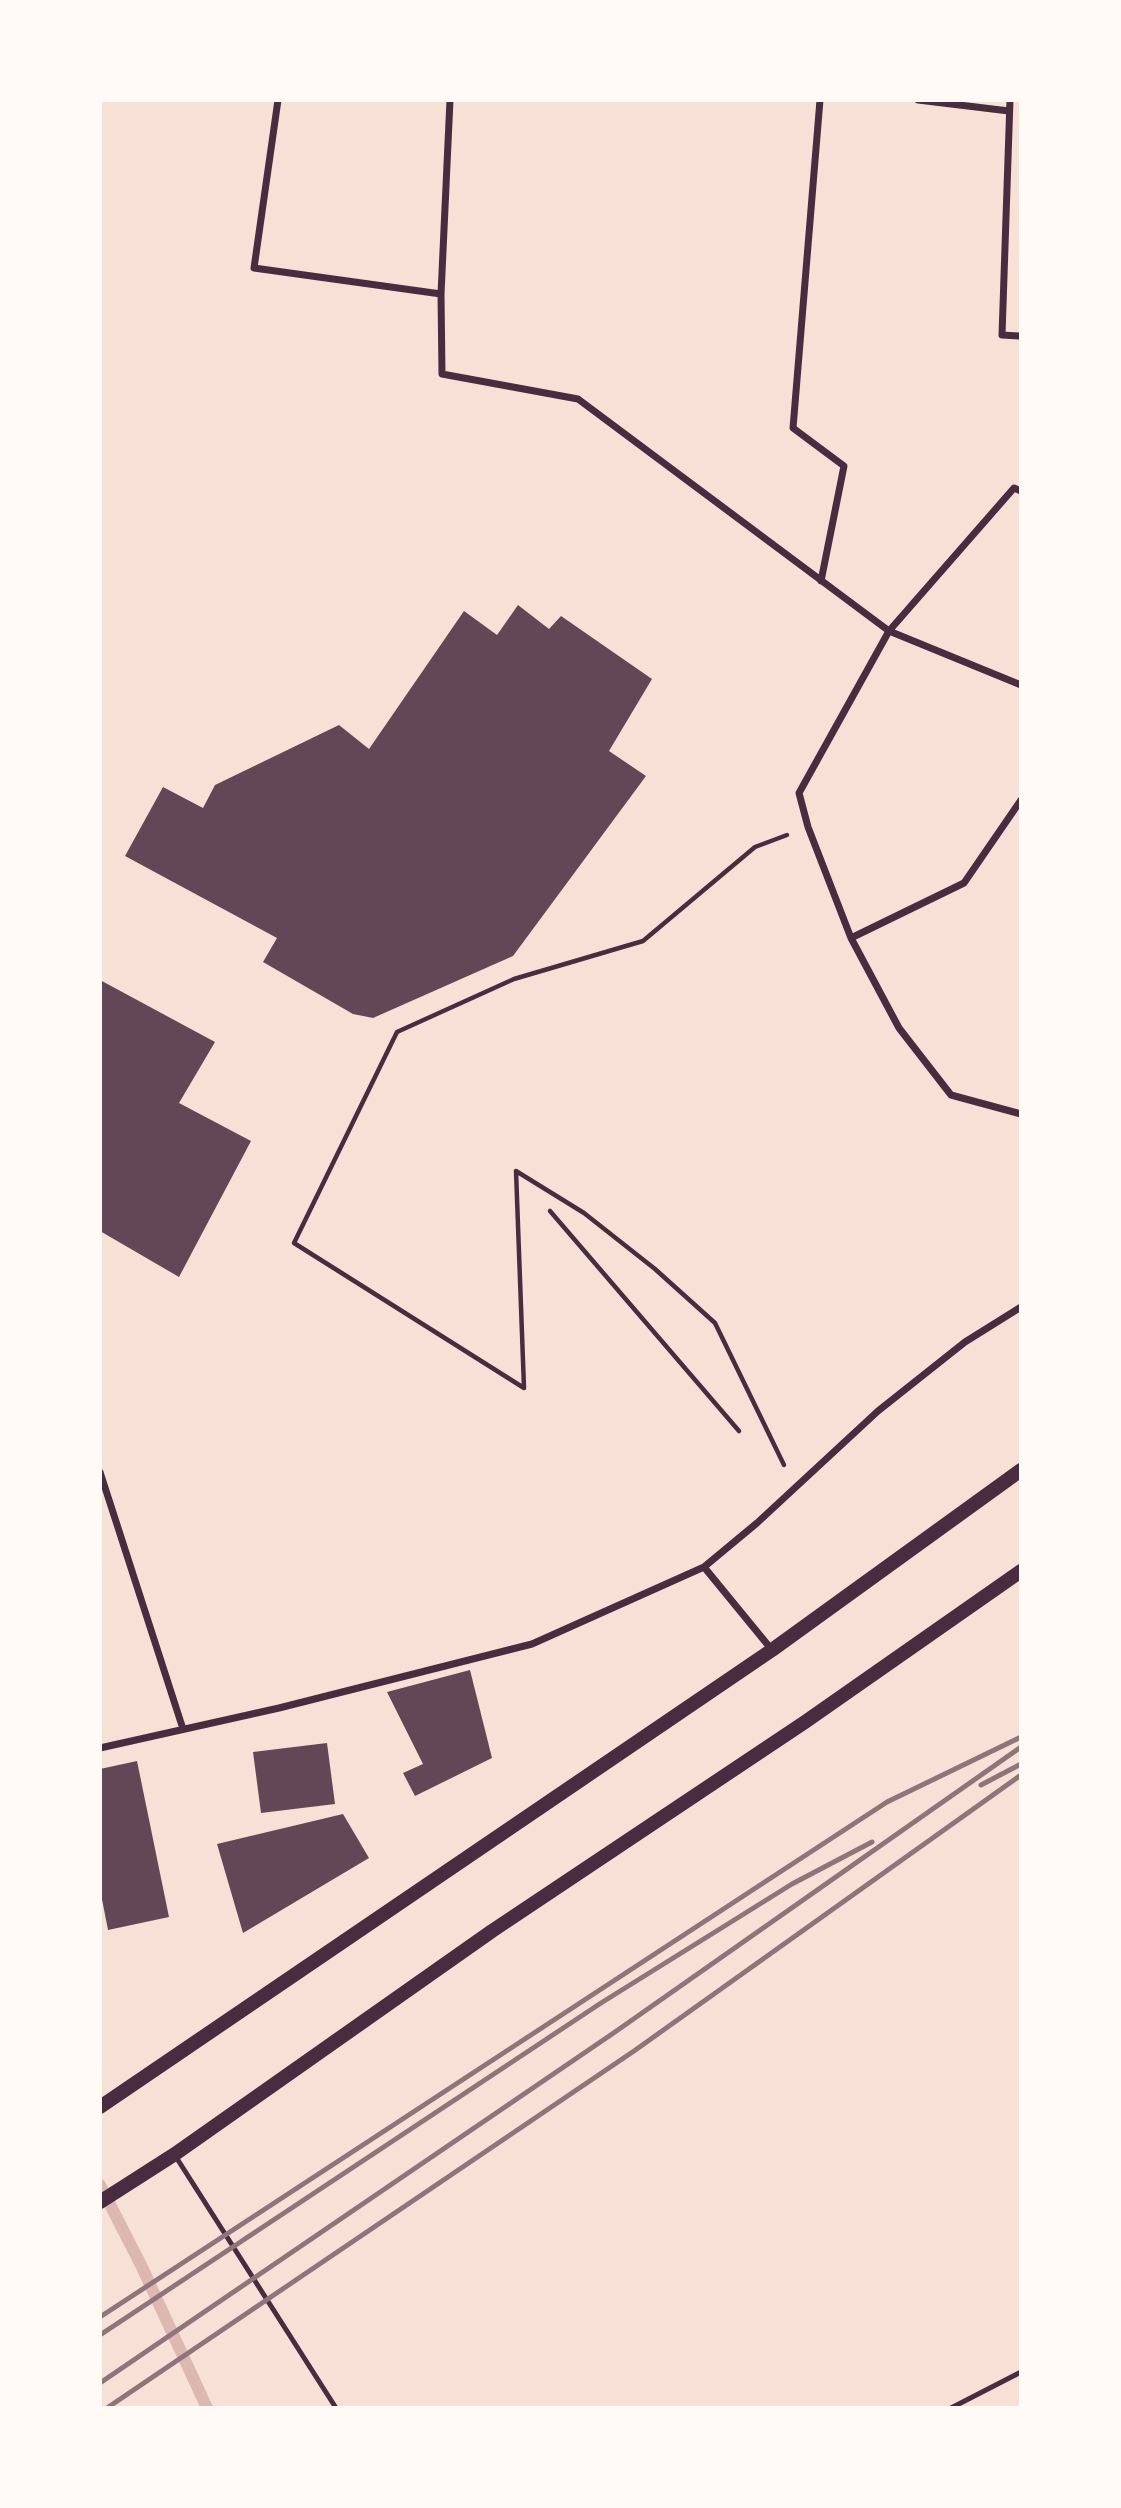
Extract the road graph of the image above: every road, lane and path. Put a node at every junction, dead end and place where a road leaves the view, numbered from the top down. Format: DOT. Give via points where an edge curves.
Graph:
graph roads {
  1 [pos="278,100"];
  2 [pos="450,100"];
  3 [pos="820,100"];
  4 [pos="918,100"];
  5 [pos="1010,100"];
  6 [pos="1009,111"];
  7 [pos="441,294"];
  8 [pos="1018,336"];
  9 [pos="1021,491"];
  10 [pos="821,580"];
  11 [pos="889,631"];
  12 [pos="1021,685"];
  13 [pos="1021,800"];
  14 [pos="807,827"];
  15 [pos="851,938"];
  16 [pos="1021,1114"];
  17 [pos="550,1211"];
  18 [pos="1021,1307"];
  19 [pos="739,1431"];
  20 [pos="1021,1470"];
  21 [pos="100,1472"];
  22 [pos="795,1488"];
  23 [pos="704,1567"];
  24 [pos="1021,1571"];
  25 [pos="772,1650"];
  26 [pos="183,1729"];
  27 [pos="100,1748"];
  28 [pos="102,2105"];
  29 [pos="175,2154"];
  30 [pos="100,2202"];
  31 [pos="1021,2372"];
  32 [pos="336,2408"];
  33 [pos="951,2408"];
  1 -- 7 [label="street" via="254,268"];
  2 -- 7 [label="street"];
  3 -- 10 [label="street" via="793,428 844,466"];
  4 -- 6 [label="street"];
  5 -- 6 [label="street"];
  6 -- 8 [label="street" via="1002,335"];
  7 -- 10 [label="street" via="442,374 578,399"];
  9 -- 11 [label="street" via="1014,488"];
  10 -- 11 [label="street"];
  11 -- 12 [label="street"];
  11 -- 14 [label="street" via="799,793"];
  13 -- 15 [label="street" via="964,883"];
  14 -- 15 [label="street"];
  14 -- 22 [label="path" via="755,847 643,942 514,979 397,1032 294,1243 524,1388 516,1171 584,1213 715,1323"];
  15 -- 16 [label="street" via="899,1028 951,1095"];
  17 -- 19 [label="path"];
  18 -- 22 [label="street" via="965,1342 889,1402"];
  20 -- 25 [label="main road"];
  21 -- 26 [label="street"];
  22 -- 23 [label="street"];
  23 -- 25 [label="street"];
  23 -- 26 [label="street" via="532,1644"];
  24 -- 29 [label="main road" via="492,1931"];
  25 -- 28 [label="main road"];
  26 -- 27 [label="street"];
  29 -- 30 [label="main road"];
  29 -- 32 [label="lane"];
  31 -- 33 [label="lane"];
}
